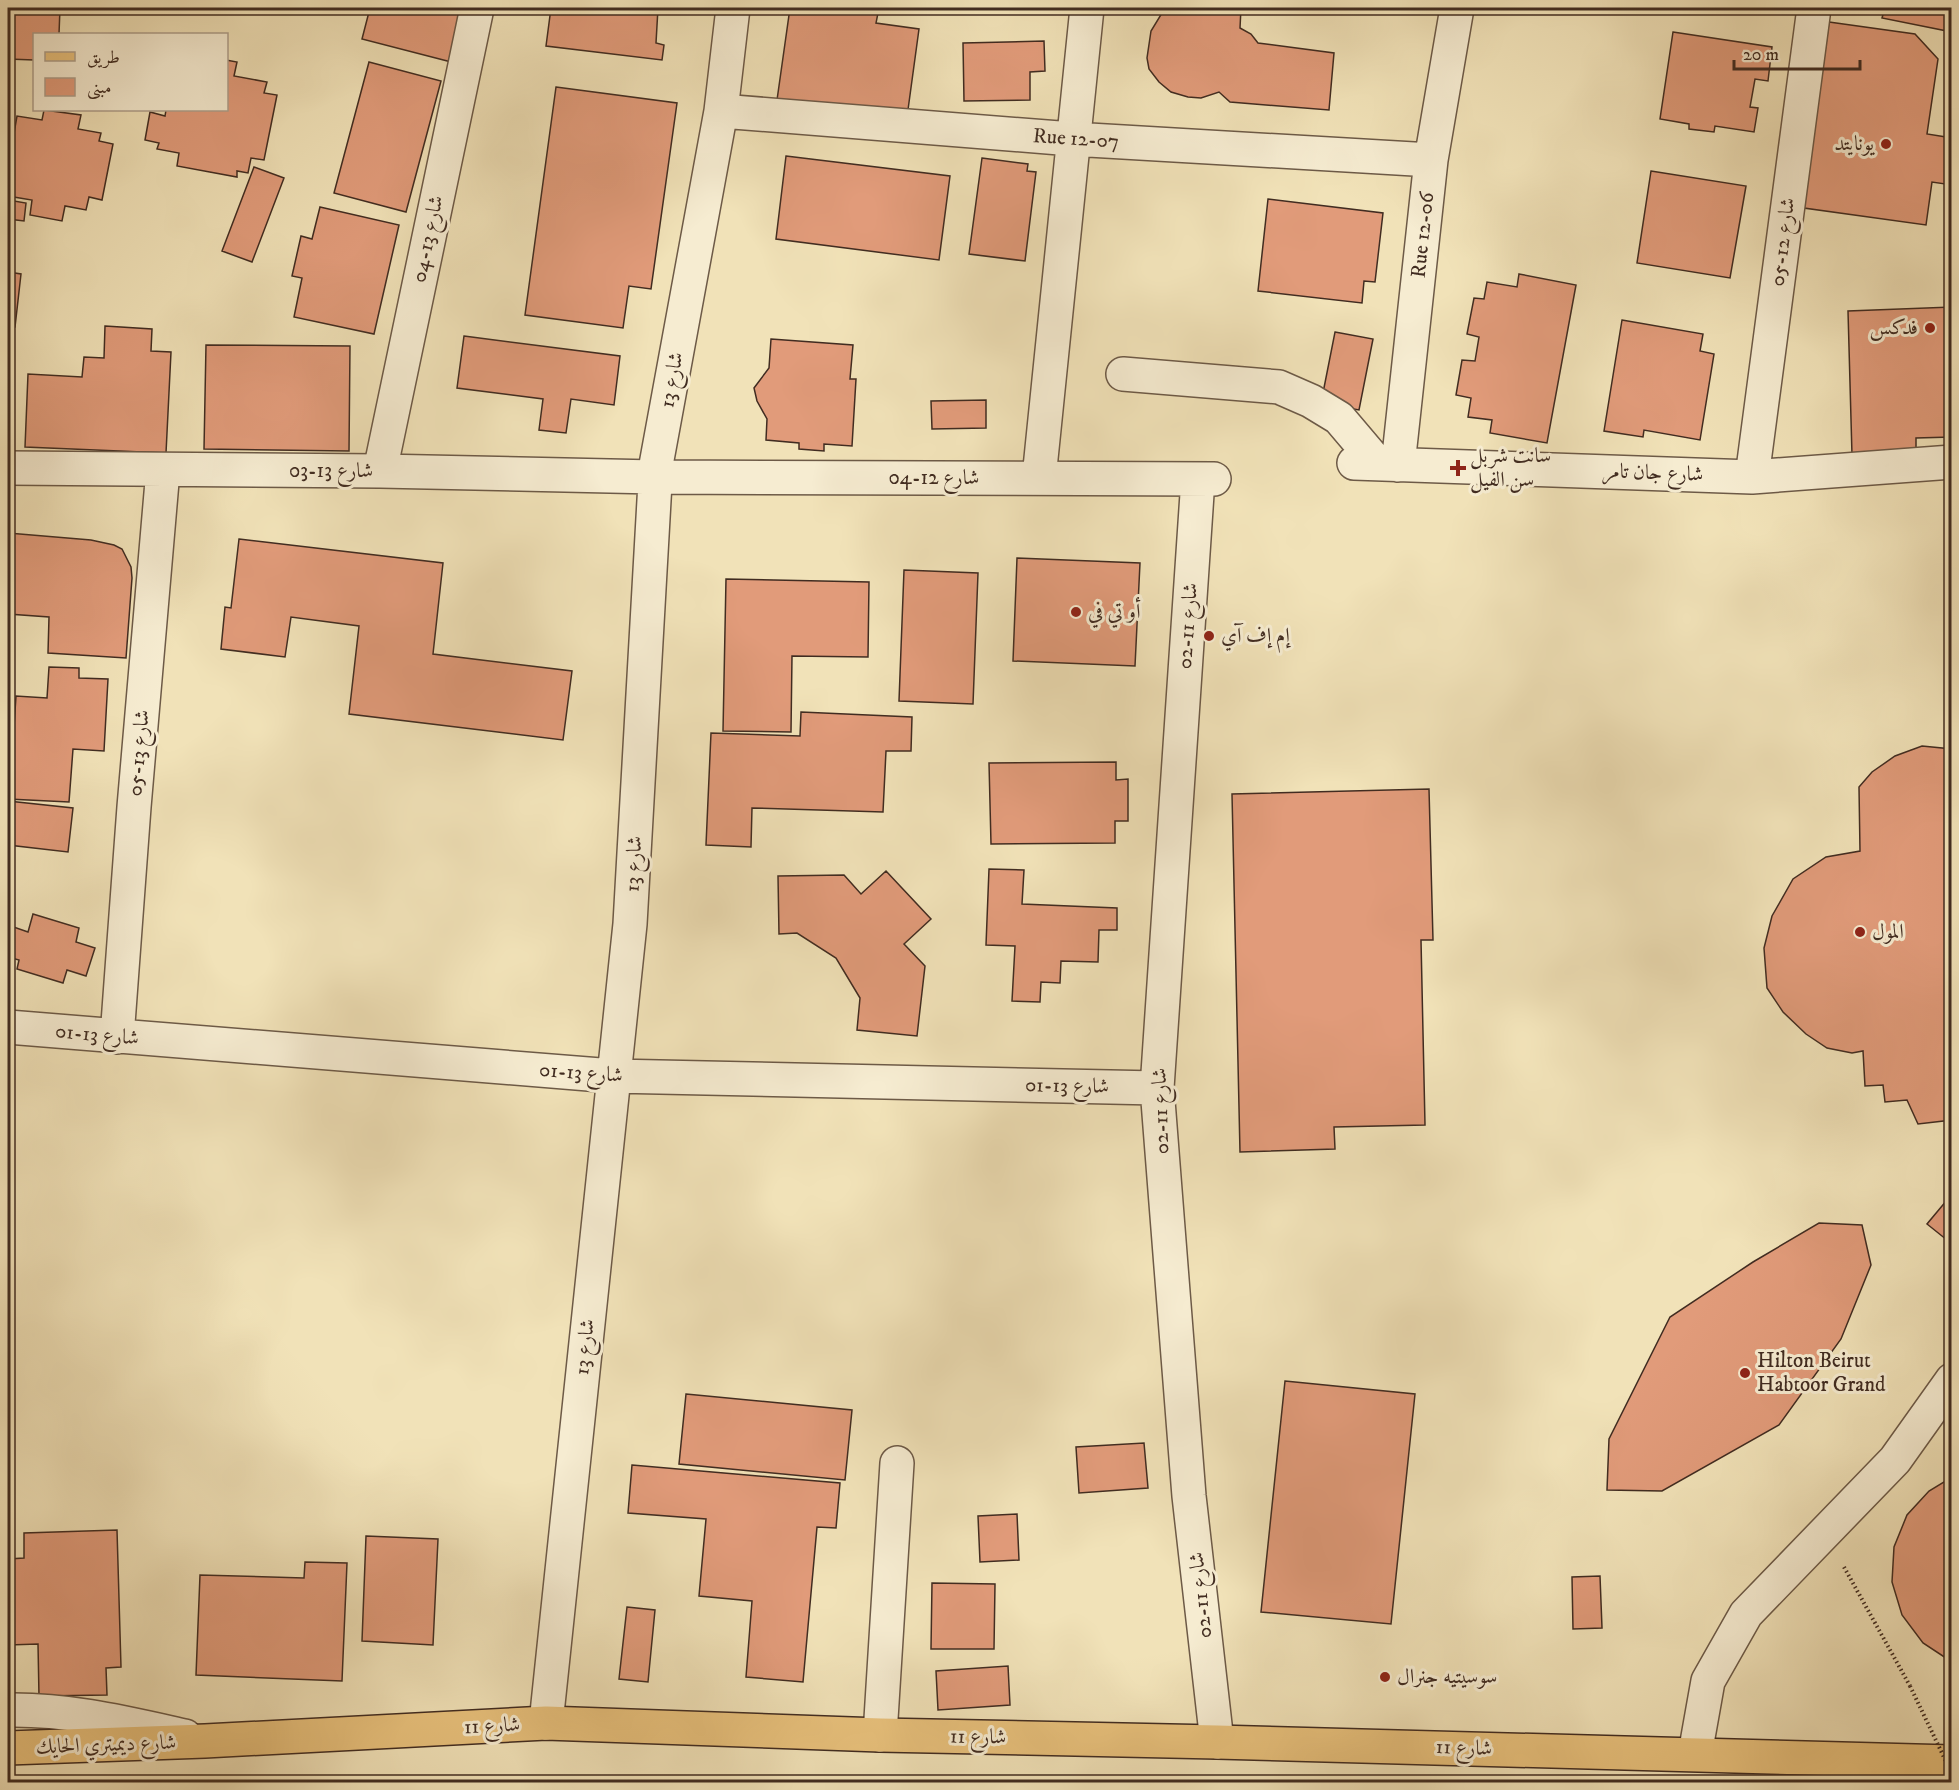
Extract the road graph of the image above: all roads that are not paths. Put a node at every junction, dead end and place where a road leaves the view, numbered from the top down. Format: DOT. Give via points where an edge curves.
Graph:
graph roads {
  1 [pos="477,8"];
  2 [pos="733,8"];
  3 [pos="1087,8"];
  4 [pos="1457,8"];
  5 [pos="1814,8"];
  6 [pos="721,111"];
  7 [pos="1072,139"];
  8 [pos="1431,160"];
  9 [pos="1123,374"];
  10 [pos="1952,462"];
  11 [pos="1377,464"];
  12 [pos="8,468"];
  13 [pos="163,470"];
  14 [pos="380,471"];
  15 [pos="655,477"];
  16 [pos="1752,477"];
  17 [pos="1039,478"];
  18 [pos="1206,479"];
  19 [pos="8,1027"];
  20 [pos="117,1037"];
  21 [pos="613,1076"];
  22 [pos="1157,1088"];
  23 [pos="1952,1380"];
  24 [pos="897,1463"];
  25 [pos="8,1710"];
  26 [pos="546,1723"];
  27 [pos="880,1735"];
  28 [pos="205,1741"];
  29 [pos="1217,1742"];
  30 [pos="8,1748"];
  31 [pos="1695,1754"];
  32 [pos="1952,1762"];
  1 -- 14 [label="street, شارع 13-04"];
  2 -- 6 [label="street, شارع 13"];
  3 -- 7 [label="street"];
  4 -- 8 [label="street, Rue 12-06"];
  5 -- 16 [label="street, شارع 12-05"];
  6 -- 7 [label="street, Rue 12-07"];
  6 -- 15 [label="street, شارع 13"];
  7 -- 8 [label="street, Rue 12-07"];
  7 -- 17 [label="street"];
  8 -- 11 [label="street, Rue 12-06"];
  9 -- 11 [label="street" via="1279,387 1339,418"];
  10 -- 16 [label="street, شارع جان تامر"];
  11 -- 16 [label="street, شارع جان تامر"];
  12 -- 13 [label="street, شارع 13-03"];
  13 -- 14 [label="street, شارع 13-03"];
  13 -- 20 [label="street, شارع 13-05"];
  14 -- 15 [label="street, شارع 13-03"];
  15 -- 17 [label="street, شارع 12-04"];
  15 -- 21 [label="street, شارع 13" via="630,924"];
  17 -- 18 [label="street, شارع 12-04"];
  18 -- 22 [label="street, شارع 11-02"];
  19 -- 20 [label="street, شارع 13-01"];
  20 -- 21 [label="street, شارع 13-01"];
  21 -- 22 [label="street, شارع 13-01"];
  21 -- 26 [label="street, شارع 13"];
  22 -- 29 [label="street, شارع 11-02" via="1190,1496"];
  23 -- 31 [label="street" via="1895,1460 1746,1614 1708,1681"];
  24 -- 27 [label="street"];
  25 -- 28 [label="street, شارع 11" via="95,1716"];
  26 -- 27 [label="main road, شارع 11"];
  26 -- 28 [label="main road, شارع 11"];
  27 -- 29 [label="main road, شارع 11"];
  28 -- 30 [label="main road, شارع ديميتري الحايك"];
  29 -- 31 [label="main road, شارع 11"];
  31 -- 32 [label="main road, شارع 11"];
}
